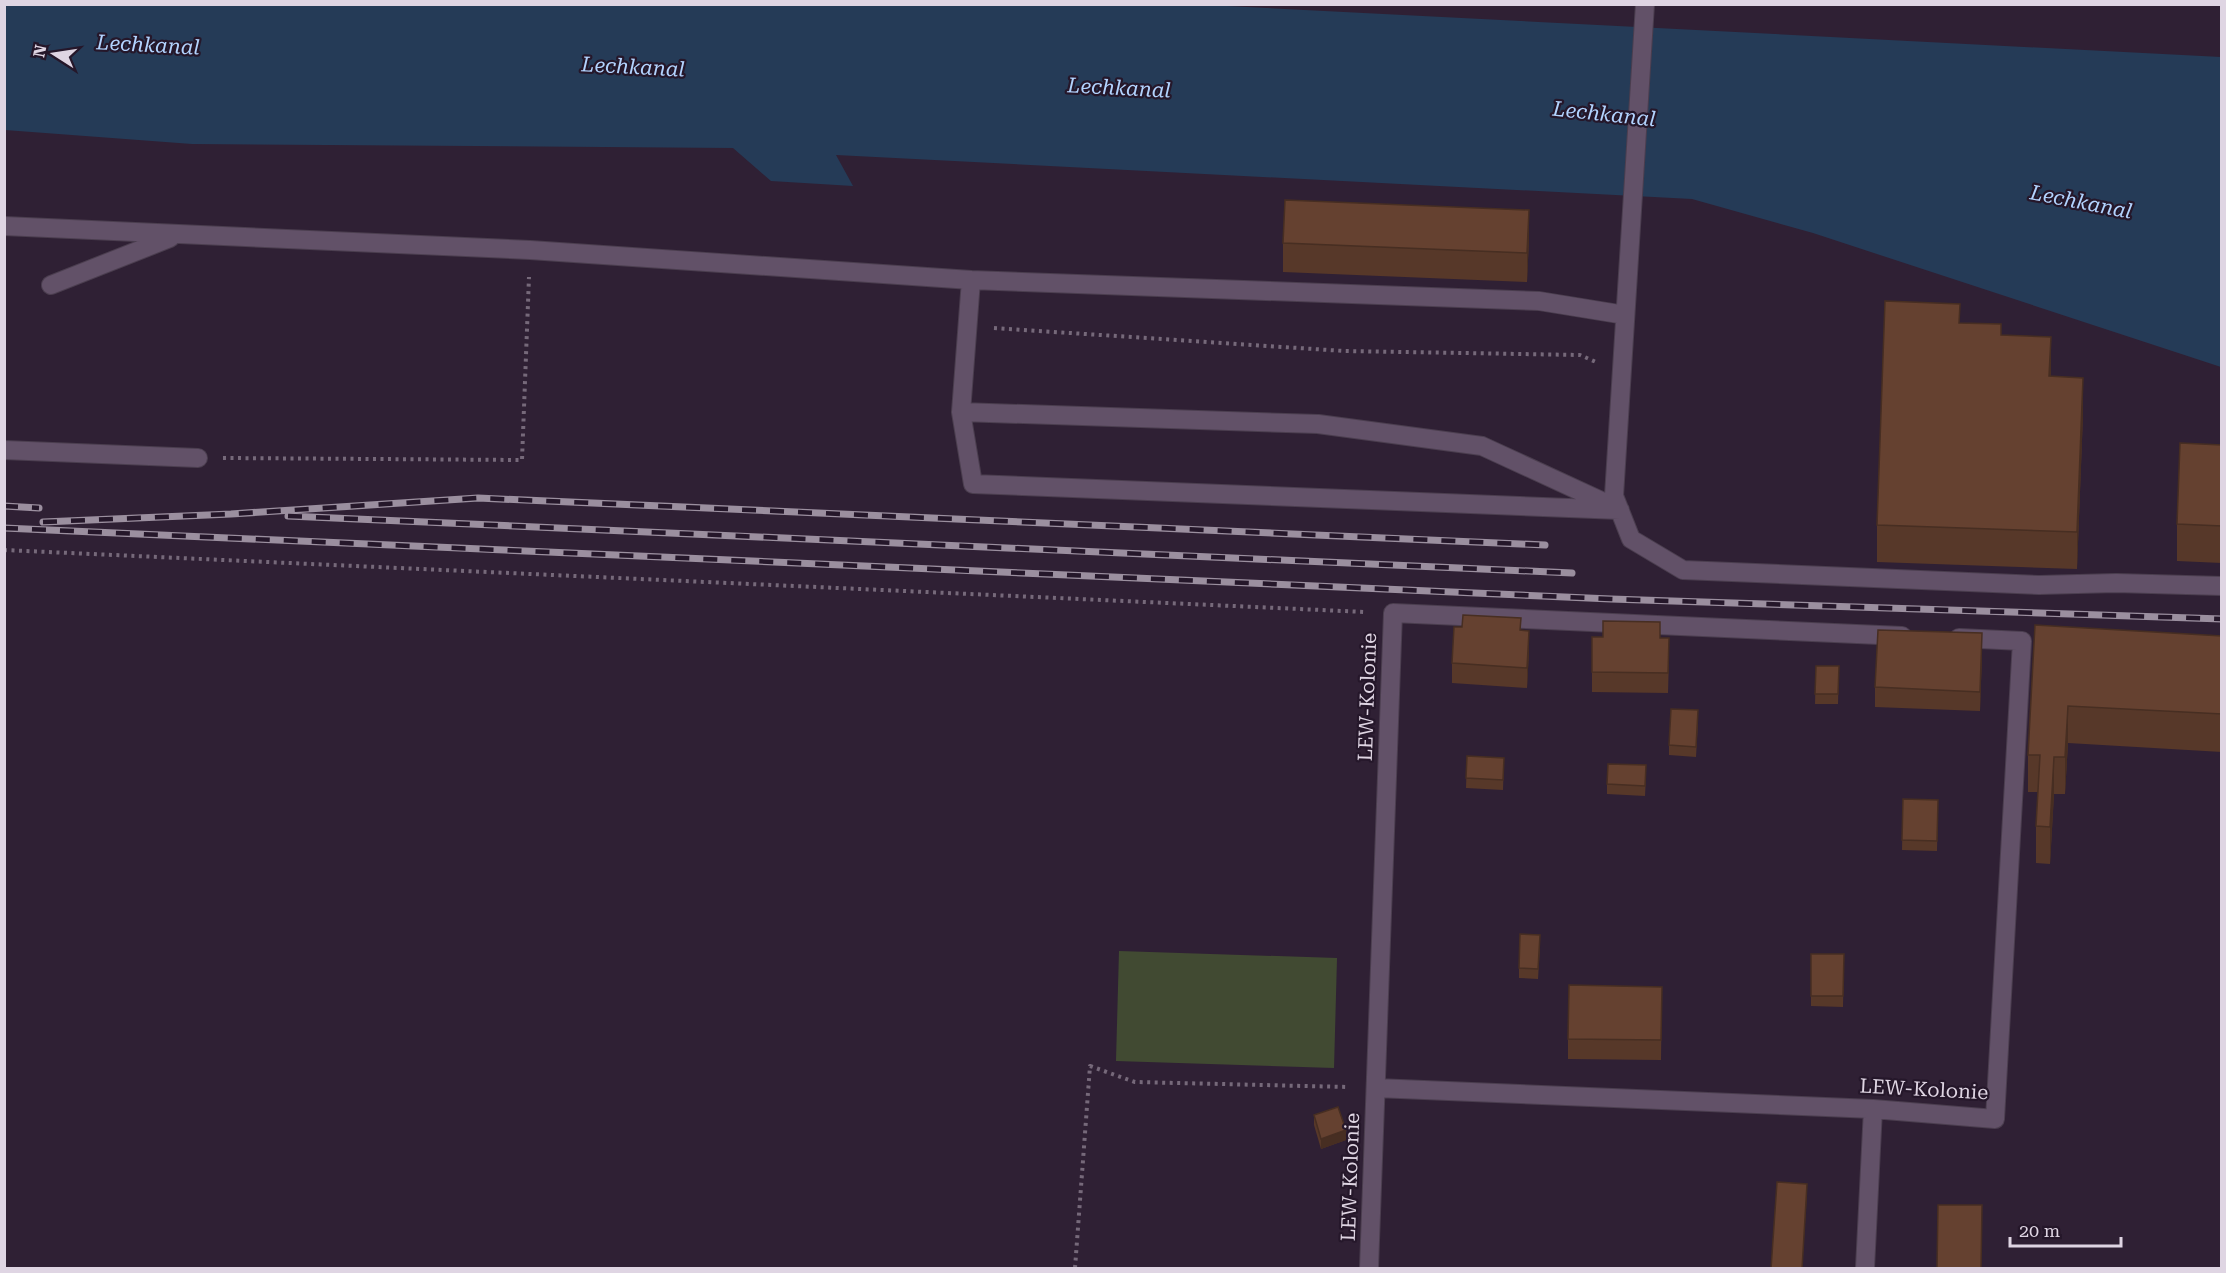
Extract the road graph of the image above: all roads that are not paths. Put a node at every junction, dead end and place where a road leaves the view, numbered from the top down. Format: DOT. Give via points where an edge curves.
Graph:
graph roads {
  1 [pos="1645,4"];
  2 [pos="4,226"];
  3 [pos="177,235"];
  4 [pos="971,280"];
  5 [pos="51,285"];
  6 [pos="1625,315"];
  7 [pos="961,412"];
  8 [pos="4,450"];
  9 [pos="198,458"];
  10 [pos="1620,510"];
  11 [pos="2222,586"];
  12 [pos="1916,636"];
  13 [pos="1939,637"];
  14 [pos="2022,641"];
  15 [pos="2046,642"];
  16 [pos="1376,1088"];
  17 [pos="1873,1109"];
  18 [pos="1369,1269"];
  19 [pos="1865,1269"];
  1 -- 6 [label="street"];
  2 -- 3 [label="street"];
  3 -- 4 [label="street" via="530,250"];
  3 -- 5 [label="street"];
  4 -- 6 [label="street" via="1539,301"];
  4 -- 7 [label="street"];
  6 -- 10 [label="street" via="1614,496"];
  7 -- 10 [label="street" via="1318,424 1482,446"];
  7 -- 10 [label="street" via="973,484"];
  8 -- 9 [label="street"];
  10 -- 11 [label="street" via="1631,539 1683,570 2039,585"];
  12 -- 16 [label="street, LEW-Kolonie" via="1393,613"];
  13 -- 14 [label="street"];
  14 -- 15 [label="street"];
  14 -- 17 [label="street, LEW-Kolonie" via="1995,1119"];
  16 -- 17 [label="street, LEW-Kolonie"];
  16 -- 18 [label="street, LEW-Kolonie"];
  17 -- 19 [label="street"];
}
